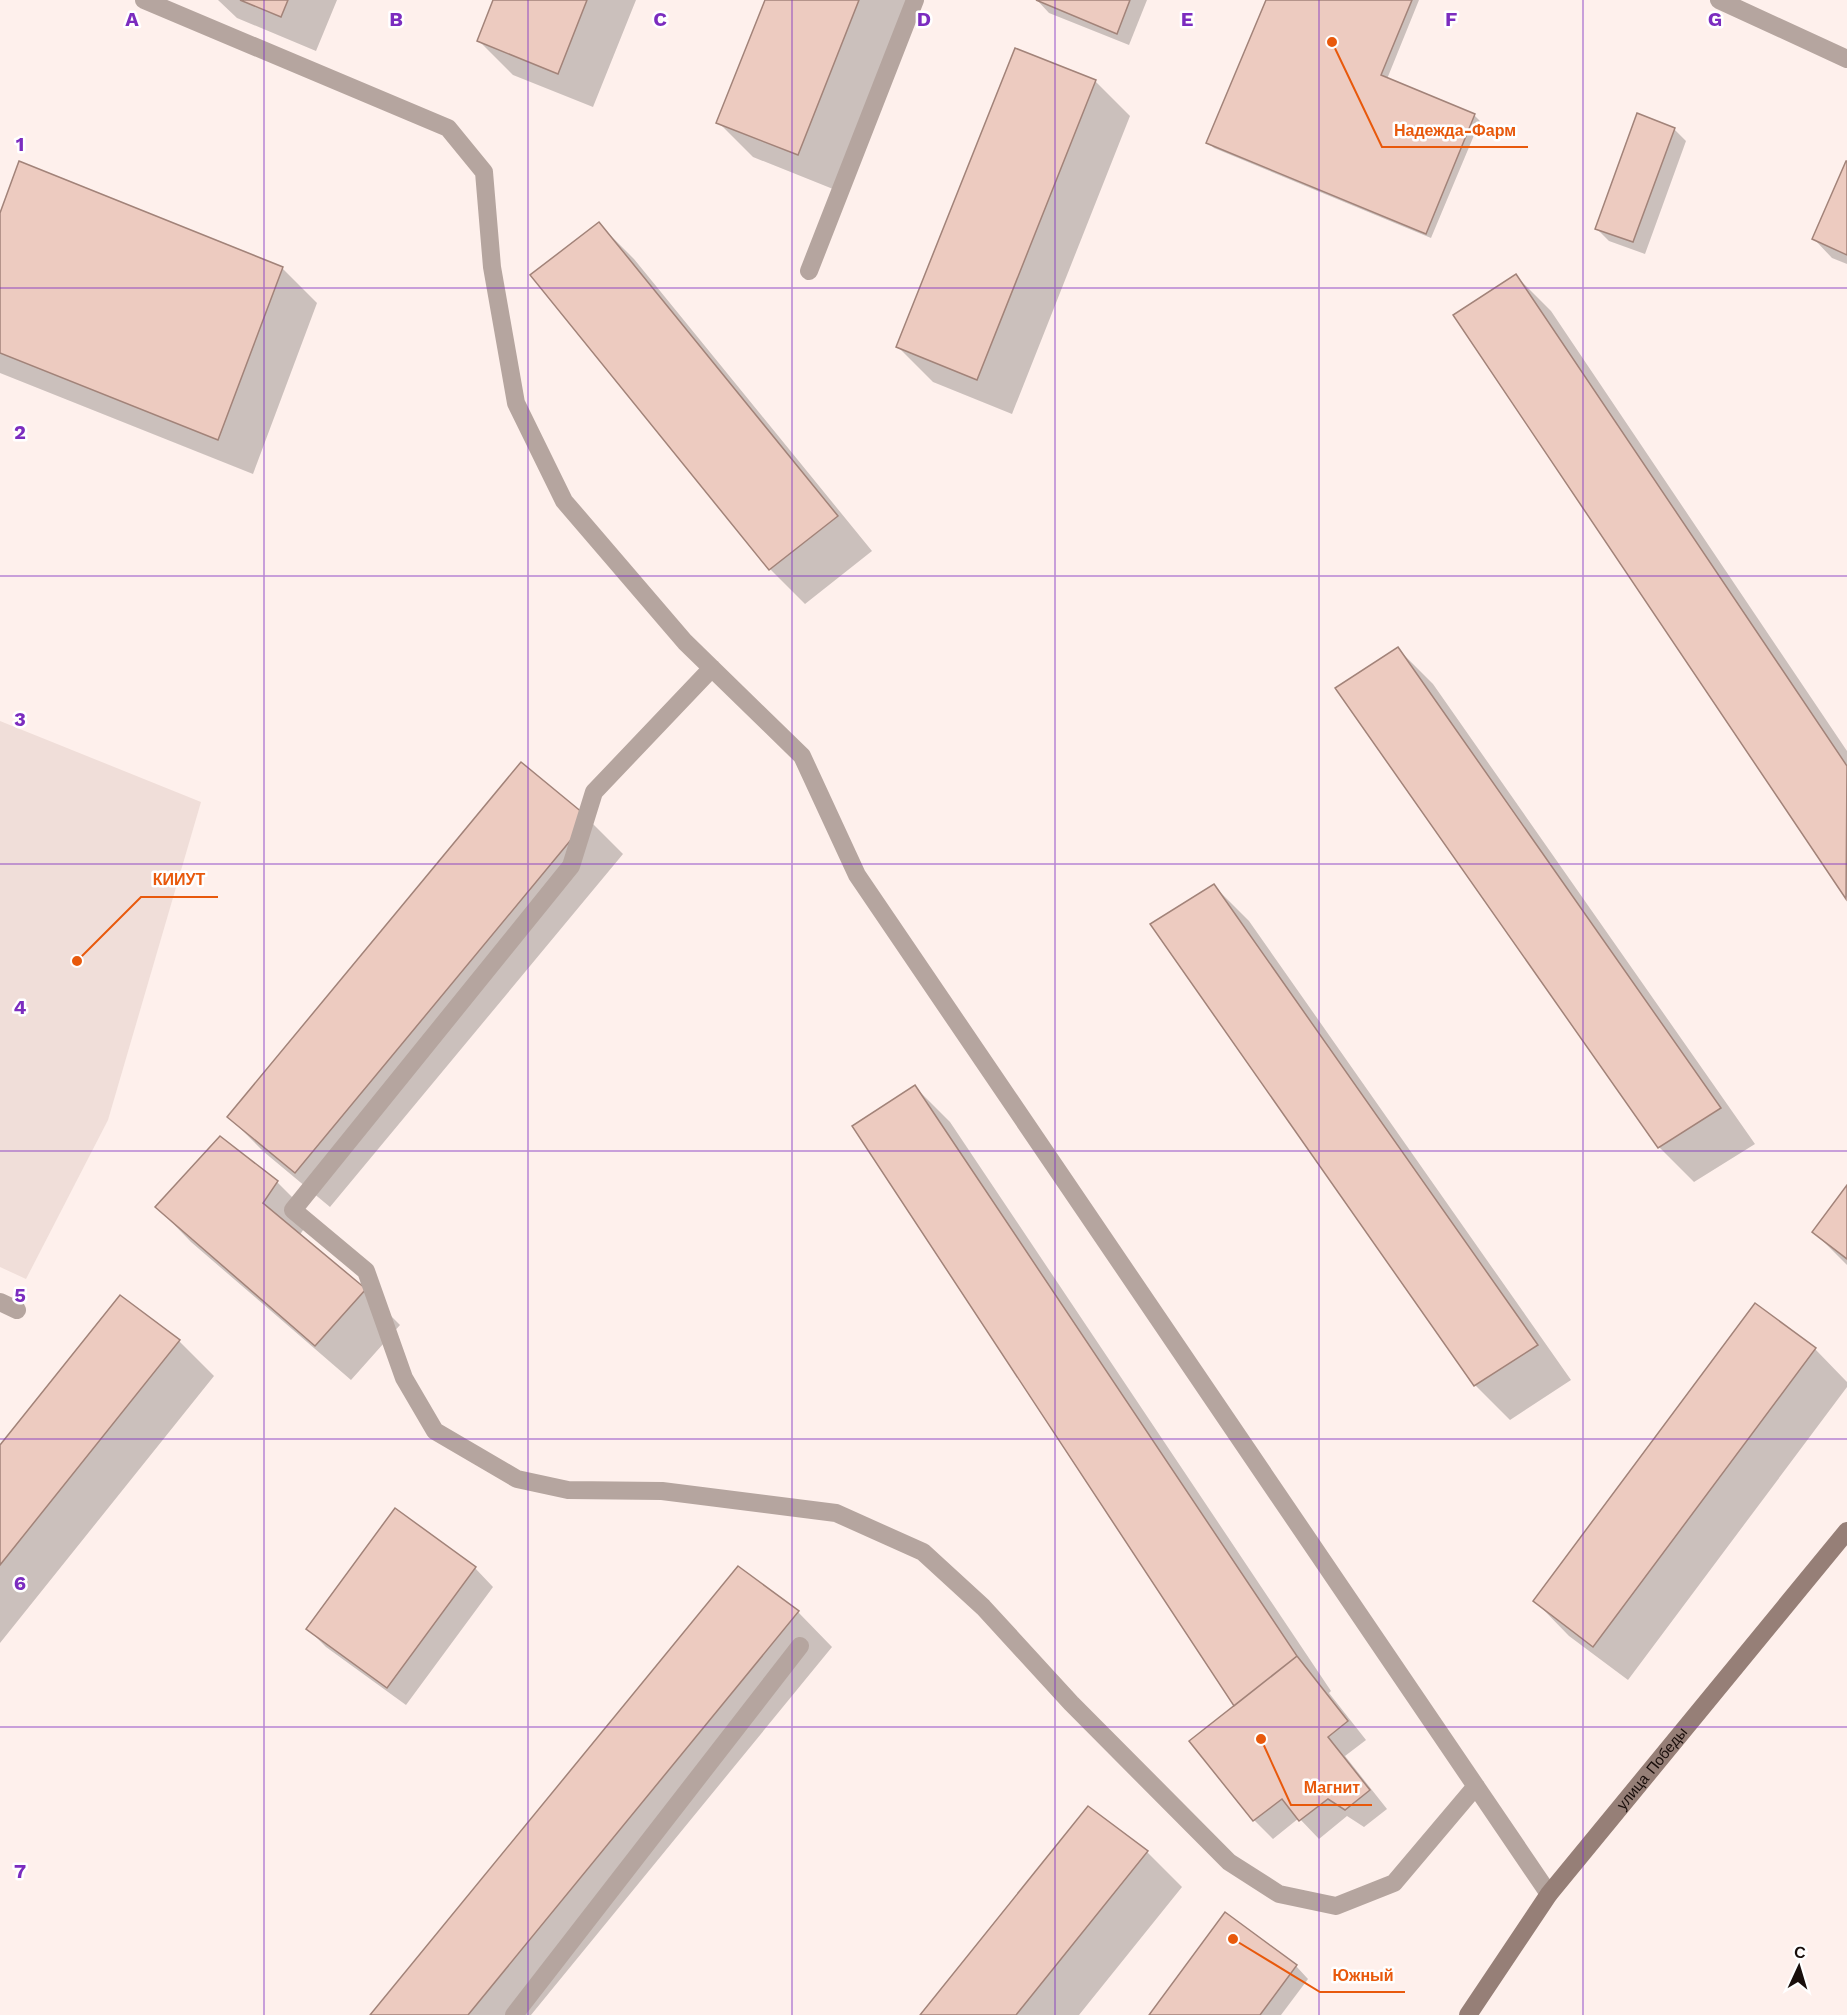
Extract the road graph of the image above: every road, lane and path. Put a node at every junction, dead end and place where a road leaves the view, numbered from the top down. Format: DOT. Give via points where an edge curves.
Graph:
graph roads {
  1 [pos="144,0"];
  2 [pos="915,0"];
  3 [pos="1719,0"];
  4 [pos="1847,59"];
  5 [pos="810,271"];
  6 [pos="712,668"];
  7 [pos="0,1302"];
  8 [pos="17,1310"];
  9 [pos="1847,1531"];
  10 [pos="800,1646"];
  11 [pos="1476,1786"];
  12 [pos="1549,1894"];
  13 [pos="514,2015"];
  14 [pos="1468,2015"];
  1 -- 6 [label="street" via="448,128 484,172 492,267 516,404 564,501"];
  2 -- 5 [label="street"];
  3 -- 4 [label="street"];
  6 -- 11 [label="street" via="802,756 857,875"];
  6 -- 11 [label="street" via="594,792 572,866 293,1210 366,1271 404,1378 435,1431 517,1479 568,1490 662,1491 836,1513 923,1552 983,1607 1071,1703 1229,1862 1279,1894 1336,1906 1394,1883"];
  7 -- 8 [label="street"];
  9 -- 12 [label="street, улица Победы"];
  10 -- 13 [label="street"];
  11 -- 12 [label="street"];
  12 -- 14 [label="street, улица Победы"];
}
